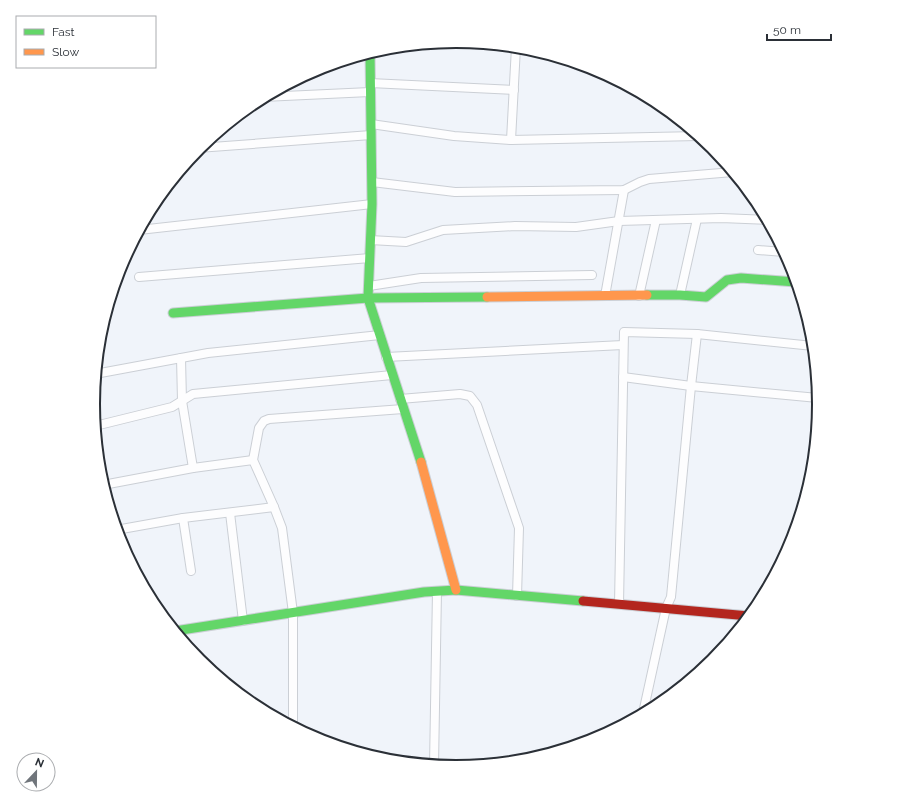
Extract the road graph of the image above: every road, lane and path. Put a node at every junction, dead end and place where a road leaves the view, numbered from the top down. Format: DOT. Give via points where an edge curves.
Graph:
graph roads {
  1 [pos="516,53"];
  2 [pos="370,58"];
  3 [pos="370,83"];
  4 [pos="514,90"];
  5 [pos="370,92"];
  6 [pos="277,96"];
  7 [pos="371,124"];
  8 [pos="371,135"];
  9 [pos="690,136"];
  10 [pos="511,140"];
  11 [pos="209,147"];
  12 [pos="726,173"];
  13 [pos="372,182"];
  14 [pos="624,190"];
  15 [pos="372,204"];
  16 [pos="698,219"];
  17 [pos="656,220"];
  18 [pos="760,220"];
  19 [pos="619,221"];
  20 [pos="145,229"];
  21 [pos="370,240"];
  22 [pos="758,250"];
  23 [pos="777,251"];
  24 [pos="370,258"];
  25 [pos="592,274"];
  26 [pos="139,277"];
  27 [pos="790,282"];
  28 [pos="369,286"];
  29 [pos="680,295"];
  30 [pos="605,296"];
  31 [pos="639,296"];
  32 [pos="368,298"];
  33 [pos="173,313"];
  34 [pos="697,334"];
  35 [pos="380,335"];
  36 [pos="623,345"];
  37 [pos="806,345"];
  38 [pos="386,357"];
  39 [pos="181,358"];
  40 [pos="101,373"];
  41 [pos="392,374"];
  42 [pos="623,377"];
  43 [pos="691,386"];
  44 [pos="812,397"];
  45 [pos="400,399"];
  46 [pos="182,401"];
  47 [pos="404,409"];
  48 [pos="100,425"];
  49 [pos="253,460"];
  50 [pos="193,468"];
  51 [pos="109,484"];
  52 [pos="274,507"];
  53 [pos="230,513"];
  54 [pos="183,518"];
  55 [pos="122,529"];
  56 [pos="191,571"];
  57 [pos="456,590"];
  58 [pos="437,591"];
  59 [pos="517,596"];
  60 [pos="619,604"];
  61 [pos="666,608"];
  62 [pos="293,613"];
  63 [pos="742,615"];
  64 [pos="242,620"];
  65 [pos="181,630"];
  66 [pos="645,705"];
  67 [pos="293,720"];
  68 [pos="434,759"];
  1 -- 4 [label="street"];
  2 -- 3 [label="street"];
  3 -- 4 [label="street"];
  3 -- 5 [label="street"];
  4 -- 10 [label="street"];
  5 -- 6 [label="street"];
  5 -- 7 [label="street"];
  7 -- 8 [label="street"];
  7 -- 10 [label="street" via="454,136"];
  8 -- 11 [label="street"];
  8 -- 13 [label="street"];
  9 -- 10 [label="street"];
  12 -- 14 [label="street" via="649,179"];
  13 -- 14 [label="street" via="455,192"];
  13 -- 15 [label="street"];
  14 -- 19 [label="street"];
  15 -- 20 [label="street"];
  15 -- 21 [label="street"];
  16 -- 17 [label="street"];
  16 -- 18 [label="street"];
  16 -- 29 [label="street"];
  17 -- 19 [label="street"];
  17 -- 31 [label="street"];
  19 -- 21 [label="street" via="576,227 515,226 443,230 406,242"];
  19 -- 30 [label="street"];
  21 -- 24 [label="street"];
  22 -- 23 [label="street"];
  24 -- 26 [label="street"];
  24 -- 28 [label="street"];
  25 -- 28 [label="street" via="421,278"];
  27 -- 29 [label="street" via="741,278 727,280 706,297"];
  28 -- 32 [label="street"];
  29 -- 31 [label="street"];
  30 -- 31 [label="street"];
  30 -- 32 [label="street"];
  32 -- 33 [label="street"];
  32 -- 35 [label="street"];
  34 -- 36 [label="street" via="624,332"];
  34 -- 37 [label="street"];
  34 -- 43 [label="street"];
  35 -- 38 [label="street"];
  35 -- 39 [label="street"];
  36 -- 38 [label="street"];
  36 -- 42 [label="street"];
  38 -- 41 [label="street"];
  39 -- 40 [label="street"];
  39 -- 46 [label="street"];
  41 -- 45 [label="street"];
  41 -- 46 [label="street" via="193,394"];
  42 -- 43 [label="street"];
  42 -- 60 [label="street"];
  43 -- 44 [label="street"];
  43 -- 61 [label="street" via="671,598"];
  45 -- 47 [label="street"];
  45 -- 59 [label="street" via="460,394 470,396 477,405 519,528"];
  46 -- 48 [label="street" via="172,408"];
  46 -- 50 [label="street"];
  47 -- 49 [label="street" via="269,419 259,428"];
  47 -- 57 [label="street" via="424,470"];
  49 -- 50 [label="street"];
  49 -- 52 [label="street"];
  50 -- 51 [label="street"];
  52 -- 53 [label="street"];
  52 -- 62 [label="street" via="282,528"];
  53 -- 54 [label="street"];
  53 -- 64 [label="street"];
  54 -- 55 [label="street"];
  54 -- 56 [label="street"];
  57 -- 58 [label="street"];
  57 -- 59 [label="street"];
  58 -- 62 [label="street"];
  58 -- 68 [label="street"];
  59 -- 60 [label="street"];
  60 -- 61 [label="street"];
  61 -- 63 [label="street"];
  61 -- 66 [label="street"];
  62 -- 64 [label="street"];
  62 -- 67 [label="street"];
  64 -- 65 [label="street"];
}
